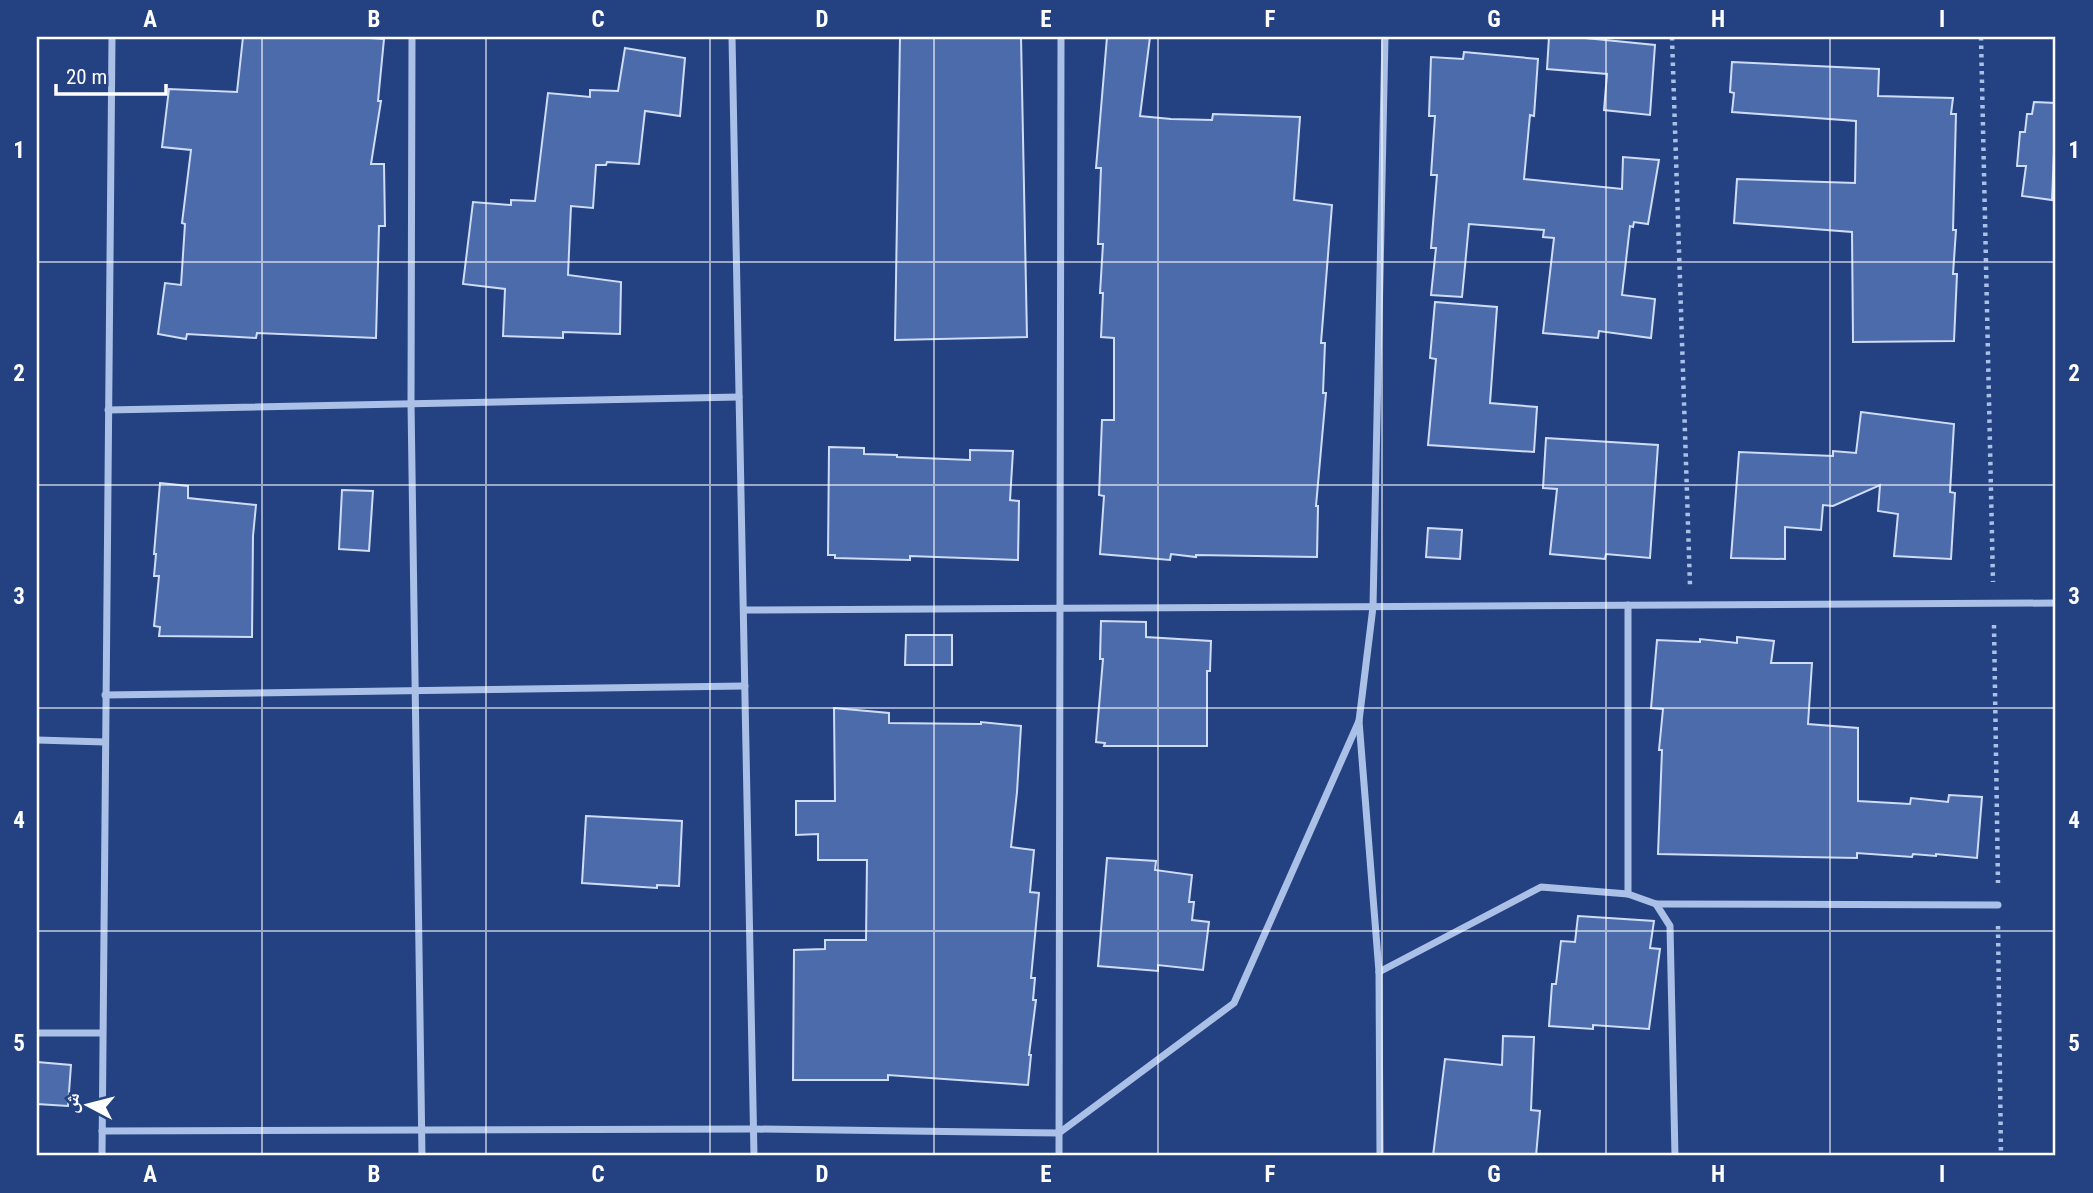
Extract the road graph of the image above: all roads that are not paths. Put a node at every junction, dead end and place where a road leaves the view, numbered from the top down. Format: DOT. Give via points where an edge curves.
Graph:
graph roads {
  1 [pos="112,37"];
  2 [pos="412,37"];
  3 [pos="732,37"];
  4 [pos="1061,37"];
  5 [pos="1385,37"];
  6 [pos="739,397"];
  7 [pos="411,403"];
  8 [pos="108,410"];
  9 [pos="2056,603"];
  10 [pos="1629,606"];
  11 [pos="1373,607"];
  12 [pos="1060,608"];
  13 [pos="744,610"];
  14 [pos="745,687"];
  15 [pos="415,691"];
  16 [pos="105,695"];
  17 [pos="1359,721"];
  18 [pos="37,740"];
  19 [pos="105,742"];
  20 [pos="1628,894"];
  21 [pos="1656,904"];
  22 [pos="1998,905"];
  23 [pos="1379,972"];
  24 [pos="102,1032"];
  25 [pos="37,1033"];
  26 [pos="754,1129"];
  27 [pos="421,1130"];
  28 [pos="102,1131"];
  29 [pos="1059,1133"];
  30 [pos="102,1156"];
  31 [pos="422,1156"];
  32 [pos="754,1156"];
  33 [pos="1059,1156"];
  34 [pos="1380,1156"];
  35 [pos="1675,1156"];
  1 -- 8 [label="street"];
  2 -- 7 [label="street"];
  3 -- 6 [label="street"];
  4 -- 12 [label="street"];
  5 -- 11 [label="street"];
  6 -- 7 [label="street"];
  6 -- 13 [label="street"];
  7 -- 8 [label="street"];
  7 -- 15 [label="street"];
  8 -- 16 [label="street"];
  9 -- 10 [label="street"];
  10 -- 11 [label="street"];
  10 -- 20 [label="street"];
  11 -- 12 [label="street"];
  11 -- 17 [label="street"];
  12 -- 13 [label="street"];
  12 -- 29 [label="street"];
  13 -- 14 [label="street"];
  14 -- 15 [label="street"];
  14 -- 26 [label="street"];
  15 -- 16 [label="street"];
  15 -- 27 [label="street"];
  16 -- 19 [label="street"];
  17 -- 23 [label="street"];
  17 -- 29 [label="street" via="1234,1003"];
  18 -- 19 [label="street"];
  19 -- 24 [label="street"];
  20 -- 21 [label="street"];
  20 -- 23 [label="street" via="1541,887"];
  21 -- 22 [label="street"];
  21 -- 35 [label="street" via="1670,926"];
  23 -- 34 [label="street"];
  24 -- 25 [label="street"];
  24 -- 28 [label="street"];
  26 -- 27 [label="street"];
  26 -- 29 [label="street"];
  26 -- 32 [label="street"];
  27 -- 28 [label="street"];
  27 -- 31 [label="street"];
  28 -- 30 [label="street"];
  29 -- 33 [label="street"];
}
